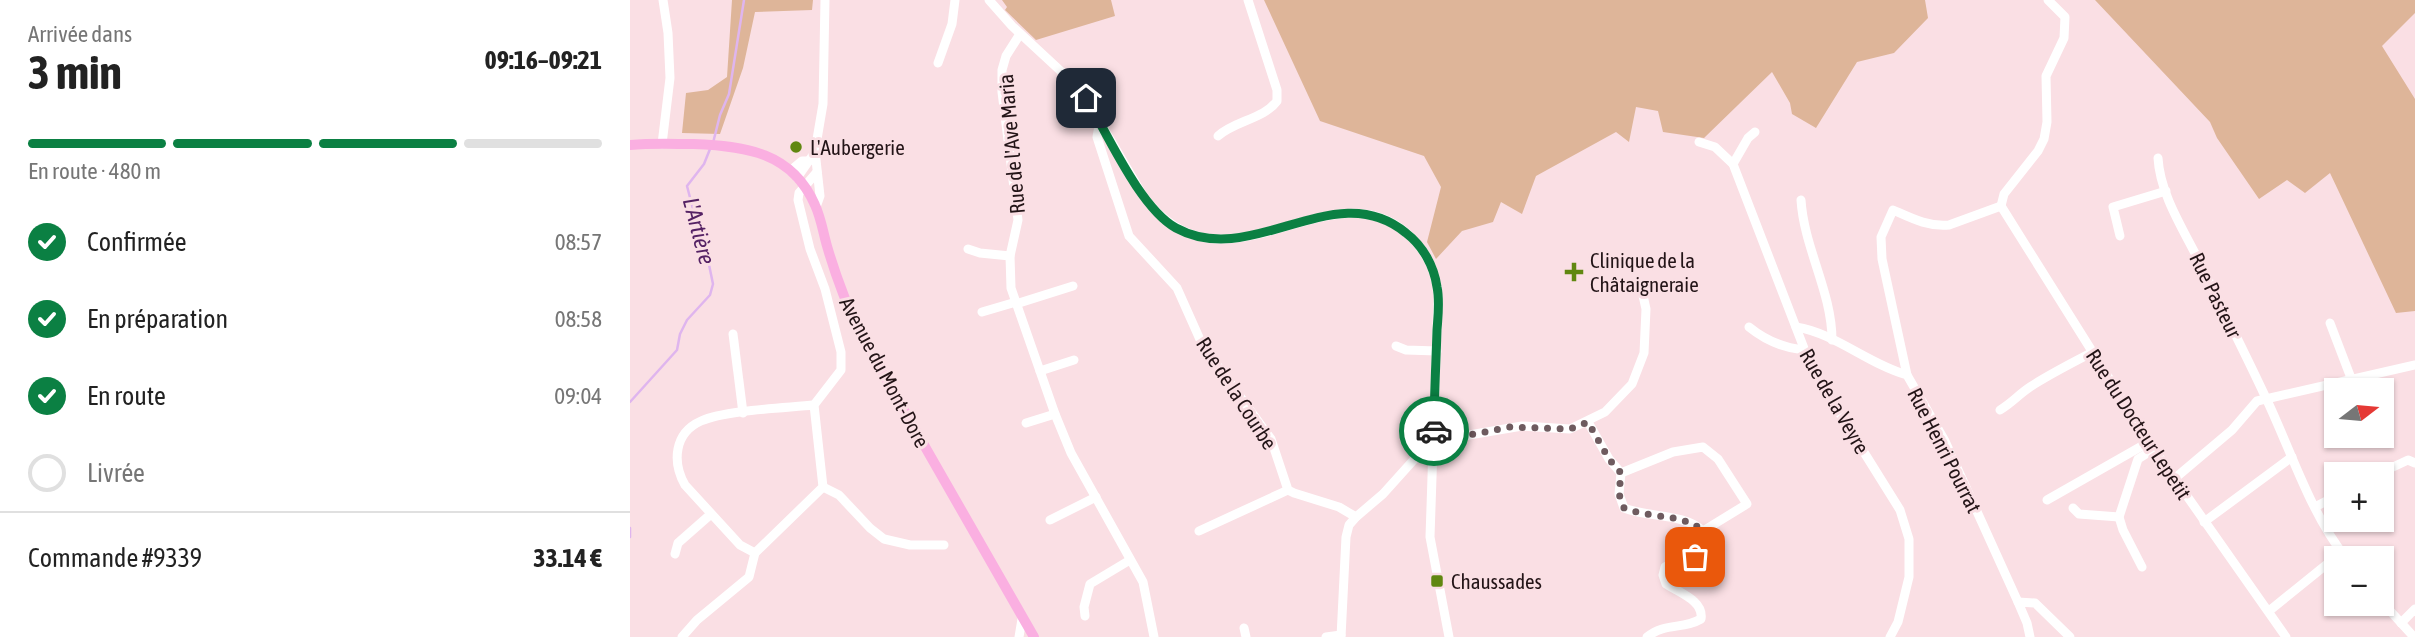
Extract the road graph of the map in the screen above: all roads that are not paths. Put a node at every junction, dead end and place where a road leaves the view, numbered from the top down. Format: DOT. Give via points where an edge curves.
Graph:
graph roads {
  1 [pos="663,0"];
  2 [pos="825,0"];
  3 [pos="955,0"];
  4 [pos="989,0"];
  5 [pos="1248,0"];
  6 [pos="2048,0"];
  7 [pos="1020,34"];
  8 [pos="938,63"];
  9 [pos="1103,126"];
  10 [pos="1755,132"];
  11 [pos="1218,136"];
  12 [pos="1699,142"];
  13 [pos="662,144"];
  14 [pos="631,145"];
  15 [pos="816,151"];
  16 [pos="2158,158"];
  17 [pos="1732,164"];
  18 [pos="817,172"];
  19 [pos="797,178"];
  20 [pos="2166,191"];
  21 [pos="1801,200"];
  22 [pos="2000,205"];
  23 [pos="816,207"];
  24 [pos="2120,236"];
  25 [pos="968,249"];
  26 [pos="1010,256"];
  27 [pos="1073,286"];
  28 [pos="1639,286"];
  29 [pos="1016,303"];
  30 [pos="982,312"];
  31 [pos="2330,323"];
  32 [pos="1749,327"];
  33 [pos="1796,327"];
  34 [pos="733,334"];
  35 [pos="1832,340"];
  36 [pos="1396,346"];
  37 [pos="1804,350"];
  38 [pos="1437,351"];
  39 [pos="2093,352"];
  40 [pos="1074,360"];
  41 [pos="2415,365"];
  42 [pos="1040,371"];
  43 [pos="1907,375"];
  44 [pos="2351,378"];
  45 [pos="2324,384"];
  46 [pos="2267,398"];
  47 [pos="814,405"];
  48 [pos="2000,410"];
  49 [pos="743,413"];
  50 [pos="1055,414"];
  51 [pos="1588,422"];
  52 [pos="1026,424"];
  53 [pos="1434,442"];
  54 [pos="2152,446"];
  55 [pos="2291,457"];
  56 [pos="2415,463"];
  57 [pos="2394,467"];
  58 [pos="1621,473"];
  59 [pos="2174,479"];
  60 [pos="823,487"];
  61 [pos="1289,490"];
  62 [pos="1096,497"];
  63 [pos="2047,500"];
  64 [pos="2324,502"];
  65 [pos="2315,507"];
  66 [pos="2073,508"];
  67 [pos="711,514"];
  68 [pos="1356,517"];
  69 [pos="2119,517"];
  70 [pos="1050,520"];
  71 [pos="2204,522"];
  72 [pos="1199,531"];
  73 [pos="1703,531"];
  74 [pos="944,545"];
  75 [pos="2339,546"];
  76 [pos="755,552"];
  77 [pos="674,554"];
  78 [pos="1130,560"];
  79 [pos="2142,568"];
  80 [pos="2324,570"];
  81 [pos="2018,602"];
  82 [pos="2415,609"];
  83 [pos="2269,611"];
  84 [pos="2394,615"];
  85 [pos="1085,616"];
  86 [pos="1022,619"];
  87 [pos="2401,623"];
  88 [pos="1341,636"];
  89 [pos="682,637"];
  90 [pos="1019,637"];
  91 [pos="1034,637"];
  92 [pos="1154,637"];
  93 [pos="1326,637"];
  94 [pos="1449,637"];
  95 [pos="1647,637"];
  96 [pos="1890,637"];
  97 [pos="2030,637"];
  98 [pos="2070,637"];
  99 [pos="2286,637"];
  100 [pos="2414,637"];
  1 -- 13 [label="street" via="670,78"];
  2 -- 15 [label="street"];
  3 -- 8 [label="street"];
  4 -- 7 [label="street"];
  5 -- 11 [label="street" via="1278,96 1270,108"];
  6 -- 22 [label="street" via="2065,17 2064,38 2046,76 2044,139"];
  7 -- 9 [label="street" via="1076,87"];
  7 -- 26 [label="street, Rue de l'Ave Maria" via="1002,69 1018,220"];
  9 -- 38 [label="street" via="1151,207 1187,233 1212,240 1238,239 1347,212 1376,216 1402,229 1422,250 1435,277"];
  9 -- 61 [label="street, Rue de la Courbe" via="1097,137 1129,236 1177,288 1202,344 1271,439"];
  10 -- 17 [label="street"];
  12 -- 17 [label="street" via="1714,147"];
  13 -- 14 [label="main road"];
  13 -- 19 [label="main road" via="755,151"];
  15 -- 18 [label="street"];
  15 -- 19 [label="street" via="809,161 803,161"];
  16 -- 20 [label="street, Rue Pasteur"];
  17 -- 33 [label="street, Rue de la Veyre"];
  18 -- 19 [label="street"];
  18 -- 23 [label="street" via="820,196"];
  19 -- 23 [label="main road, Avenue du Mont-Dore"];
  19 -- 47 [label="street" via="810,249 841,352 841,370"];
  20 -- 24 [label="street" via="2113,206"];
  20 -- 46 [label="street, Rue Pasteur"];
  21 -- 35 [label="street"];
  22 -- 39 [label="street, Rue du Docteur Lepetit"];
  22 -- 43 [label="street" via="1940,226 1893,210 1881,237 1882,260"];
  23 -- 86 [label="main road, Avenue du Mont-Dore" via="842,292 861,335"];
  25 -- 26 [label="street"];
  26 -- 29 [label="street, Rue de l'Ave Maria"];
  27 -- 29 [label="street"];
  28 -- 51 [label="street" via="1646,309 1641,366 1617,401"];
  29 -- 30 [label="street"];
  29 -- 42 [label="street, Rue de l'Ave Maria"];
  31 -- 44 [label="street"];
  32 -- 37 [label="street" via="1790,349"];
  33 -- 35 [label="street, Rue Henri Pourrat"];
  33 -- 37 [label="street, Rue de la Veyre"];
  34 -- 49 [label="street"];
  35 -- 43 [label="street, Rue Henri Pourrat" via="1887,370"];
  36 -- 38 [label="street"];
  37 -- 96 [label="street, Rue de la Veyre" via="1900,510 1909,539 1909,577"];
  38 -- 53 [label="street"];
  39 -- 48 [label="street"];
  39 -- 54 [label="street, Rue du Docteur Lepetit"];
  40 -- 42 [label="street"];
  41 -- 44 [label="street"];
  42 -- 50 [label="street, Rue de l'Ave Maria"];
  43 -- 81 [label="street, Rue Henri Pourrat" via="1945,441"];
  45 -- 46 [label="street"];
  46 -- 55 [label="street, Rue Pasteur"];
  46 -- 59 [label="street" via="2257,401 2232,430"];
  47 -- 49 [label="street"];
  47 -- 60 [label="street"];
  49 -- 67 [label="street" via="699,421 680,440 679,475"];
  50 -- 52 [label="street"];
  50 -- 62 [label="street, Rue de l'Ave Maria"];
  51 -- 53 [label="street" via="1570,429 1510,427"];
  51 -- 58 [label="street"];
  53 -- 68 [label="street"];
  53 -- 94 [label="street" via="1430,537"];
  54 -- 59 [label="street, Rue du Docteur Lepetit"];
  54 -- 63 [label="street"];
  54 -- 69 [label="street" via="2138,459"];
  55 -- 65 [label="street, Rue Pasteur"];
  55 -- 71 [label="street"];
  56 -- 57 [label="street" via="2408,460"];
  58 -- 73 [label="street" via="1619,494 1624,508 1693,522"];
  58 -- 73 [label="street" via="1672,452 1703,447 1718,458 1747,504"];
  59 -- 71 [label="street, Rue du Docteur Lepetit"];
  60 -- 74 [label="street" via="839,495 884,539"];
  60 -- 76 [label="street"];
  61 -- 68 [label="street" via="1339,506"];
  61 -- 72 [label="street"];
  62 -- 70 [label="street"];
  62 -- 78 [label="street, Rue de l'Ave Maria"];
  64 -- 65 [label="street"];
  65 -- 75 [label="street, Rue Pasteur"];
  66 -- 69 [label="street" via="2079,514"];
  67 -- 76 [label="street" via="740,545"];
  67 -- 77 [label="street" via="677,543"];
  68 -- 88 [label="street" via="1346,537"];
  69 -- 79 [label="street"];
  71 -- 83 [label="street, Rue du Docteur Lepetit"];
  73 -- 95 [label="street" via="1703,545 1695,557 1672,563 1663,575 1666,584 1698,603 1701,619 1659,628"];
  76 -- 89 [label="street" via="749,577"];
  78 -- 85 [label="street" via="1090,584"];
  78 -- 92 [label="street, Rue de l'Ave Maria" via="1143,582"];
  80 -- 83 [label="street"];
  81 -- 97 [label="street, Rue Henri Pourrat"];
  81 -- 98 [label="street" via="2035,603"];
  82 -- 87 [label="street"];
  83 -- 99 [label="street, Rue du Docteur Lepetit"];
  84 -- 87 [label="street"];
  86 -- 90 [label="street"];
  86 -- 91 [label="main road, Avenue du Mont-Dore"];
  87 -- 100 [label="street"];
  88 -- 93 [label="street"];
}
